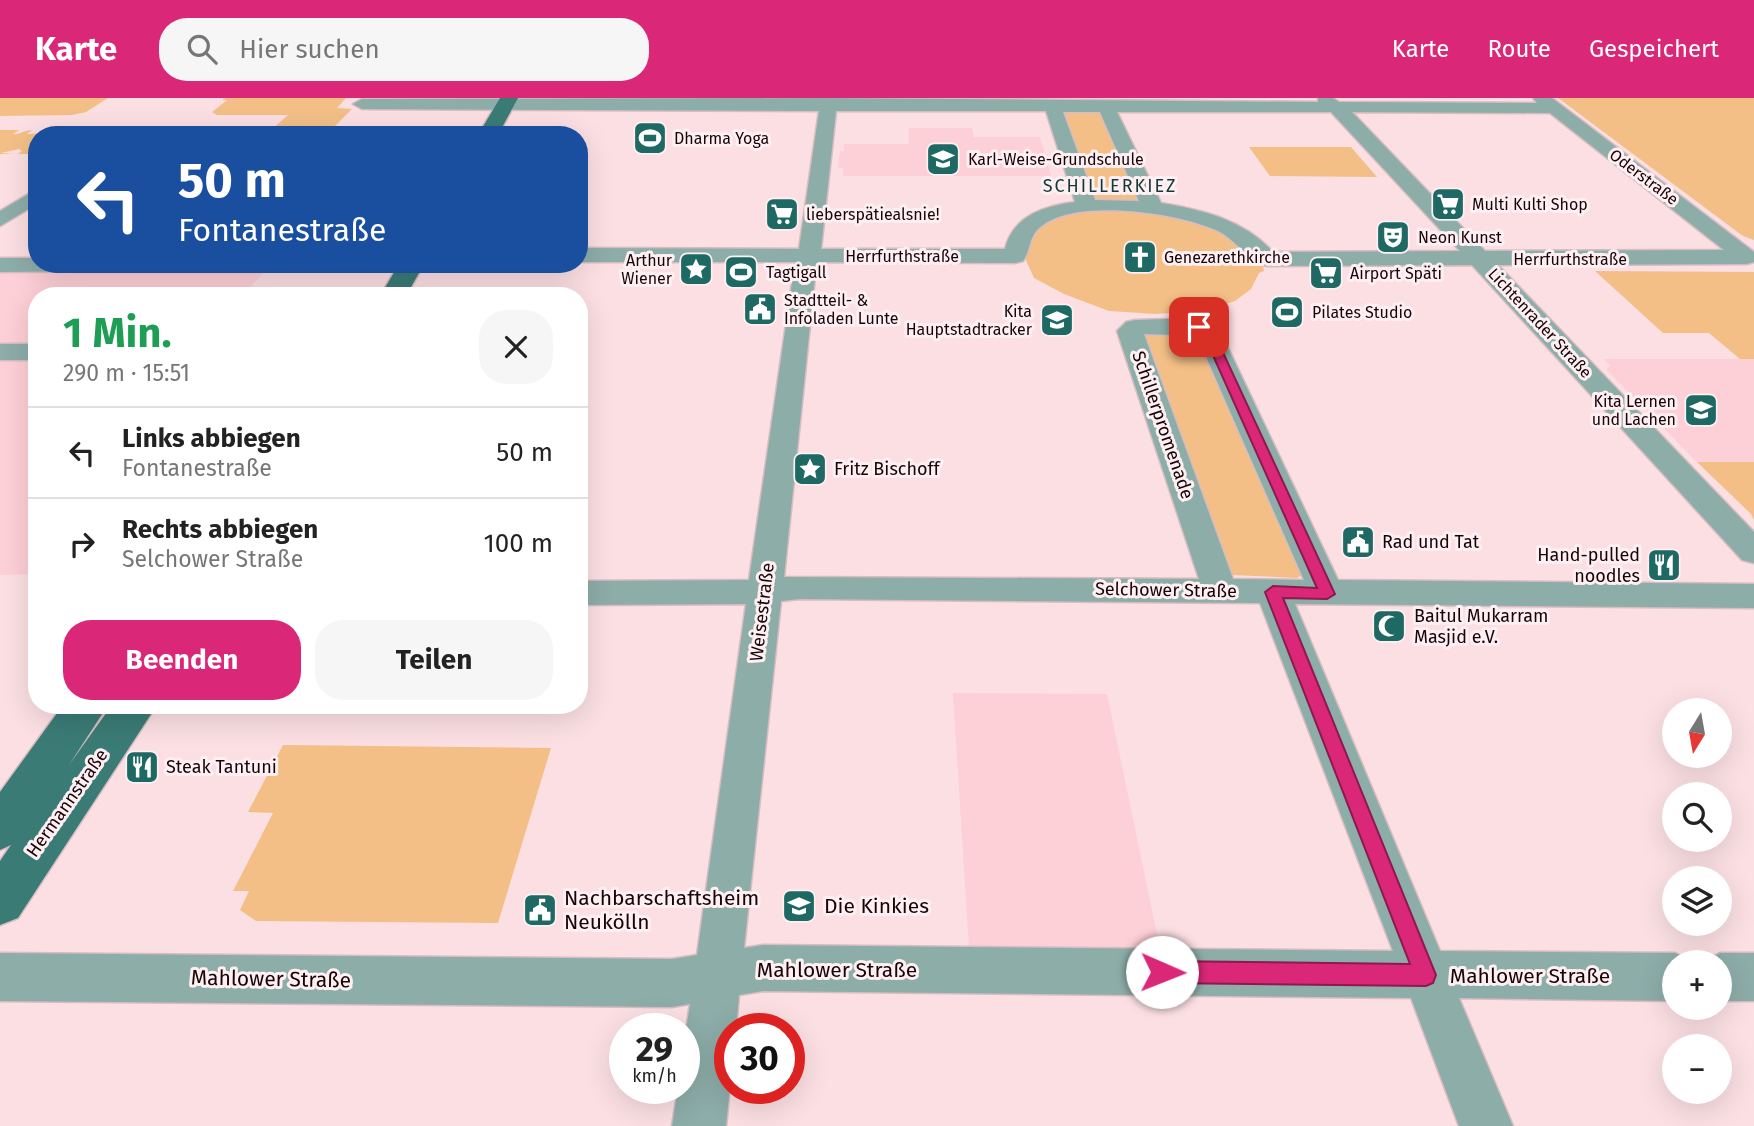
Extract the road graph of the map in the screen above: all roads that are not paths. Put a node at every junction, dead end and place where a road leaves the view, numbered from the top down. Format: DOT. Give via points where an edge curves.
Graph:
graph roads {
  1 [pos="508,101"];
  2 [pos="828,102"];
  3 [pos="1052,102"];
  4 [pos="1104,102"];
  5 [pos="1329,103"];
  6 [pos="1547,103"];
  7 [pos="362,104"];
  8 [pos="493,126"];
  9 [pos="28,201"];
  10 [pos="1087,206"];
  11 [pos="1152,206"];
  12 [pos="0,220"];
  13 [pos="28,253"];
  14 [pos="0,254"];
  15 [pos="588,255"];
  16 [pos="808,256"];
  17 [pos="1747,257"];
  18 [pos="1479,259"];
  19 [pos="0,265"];
  20 [pos="28,265"];
  21 [pos="0,352"];
  22 [pos="28,352"];
  23 [pos="1754,552"];
  24 [pos="765,590"];
  25 [pos="1220,590"];
  26 [pos="1273,592"];
  27 [pos="588,593"];
  28 [pos="1327,594"];
  29 [pos="1754,596"];
  30 [pos="80,714"];
  31 [pos="130,714"];
  32 [pos="65,807"];
  33 [pos="5,814"];
  34 [pos="0,902"];
  35 [pos="718,975"];
  36 [pos="1426,975"];
  37 [pos="0,977"];
  38 [pos="1662,977"];
  39 [pos="1732,977"];
  40 [pos="1754,977"];
  41 [pos="699,1126"];
  42 [pos="1486,1126"];
  1 -- 2 [label="street"];
  1 -- 7 [label="street"];
  1 -- 8 [label="main road"];
  2 -- 3 [label="street"];
  2 -- 16 [label="street, Weisestraße"];
  3 -- 4 [label="street"];
  3 -- 10 [label="street"];
  4 -- 5 [label="street"];
  4 -- 11 [label="street"];
  5 -- 6 [label="street"];
  5 -- 18 [label="street, Lichtenrader Straße"];
  6 -- 17 [label="street, Oderstraße"];
  9 -- 12 [label="street"];
  10 -- 11 [label="street"];
  10 -- 16 [label="street, Herrfurthstraße" via="1032,224 1018,238 1015,256"];
  11 -- 18 [label="street, Herrfurthstraße" via="1217,222 1247,239 1267,258"];
  13 -- 14 [label="street"];
  15 -- 16 [label="street, Herrfurthstraße"];
  16 -- 24 [label="street, Weisestraße"];
  17 -- 18 [label="street, Herrfurthstraße"];
  18 -- 23 [label="street, Lichtenrader Straße"];
  19 -- 20 [label="street"];
  21 -- 22 [label="street"];
  24 -- 25 [label="street, Selchower Straße"];
  24 -- 27 [label="street, Selchower Straße"];
  24 -- 35 [label="street, Weisestraße"];
  25 -- 26 [label="street, Selchower Straße"];
  25 -- 28 [label="street, Schillerpromenade" via="1130,331 1135,327 1208,331"];
  26 -- 28 [label="street, Selchower Straße"];
  26 -- 36 [label="street"];
  28 -- 29 [label="street, Selchower Straße"];
  30 -- 33 [label="main road"];
  31 -- 32 [label="main road, Hermannstraße"];
  32 -- 33 [label="street"];
  32 -- 34 [label="main road, Hermannstraße"];
  35 -- 36 [label="street, Mahlower Straße" via="763,968"];
  35 -- 37 [label="street, Mahlower Straße" via="672,983"];
  35 -- 41 [label="street, Weisestraße"];
  36 -- 38 [label="street, Mahlower Straße"];
  36 -- 42 [label="street"];
  39 -- 40 [label="street"];
}
